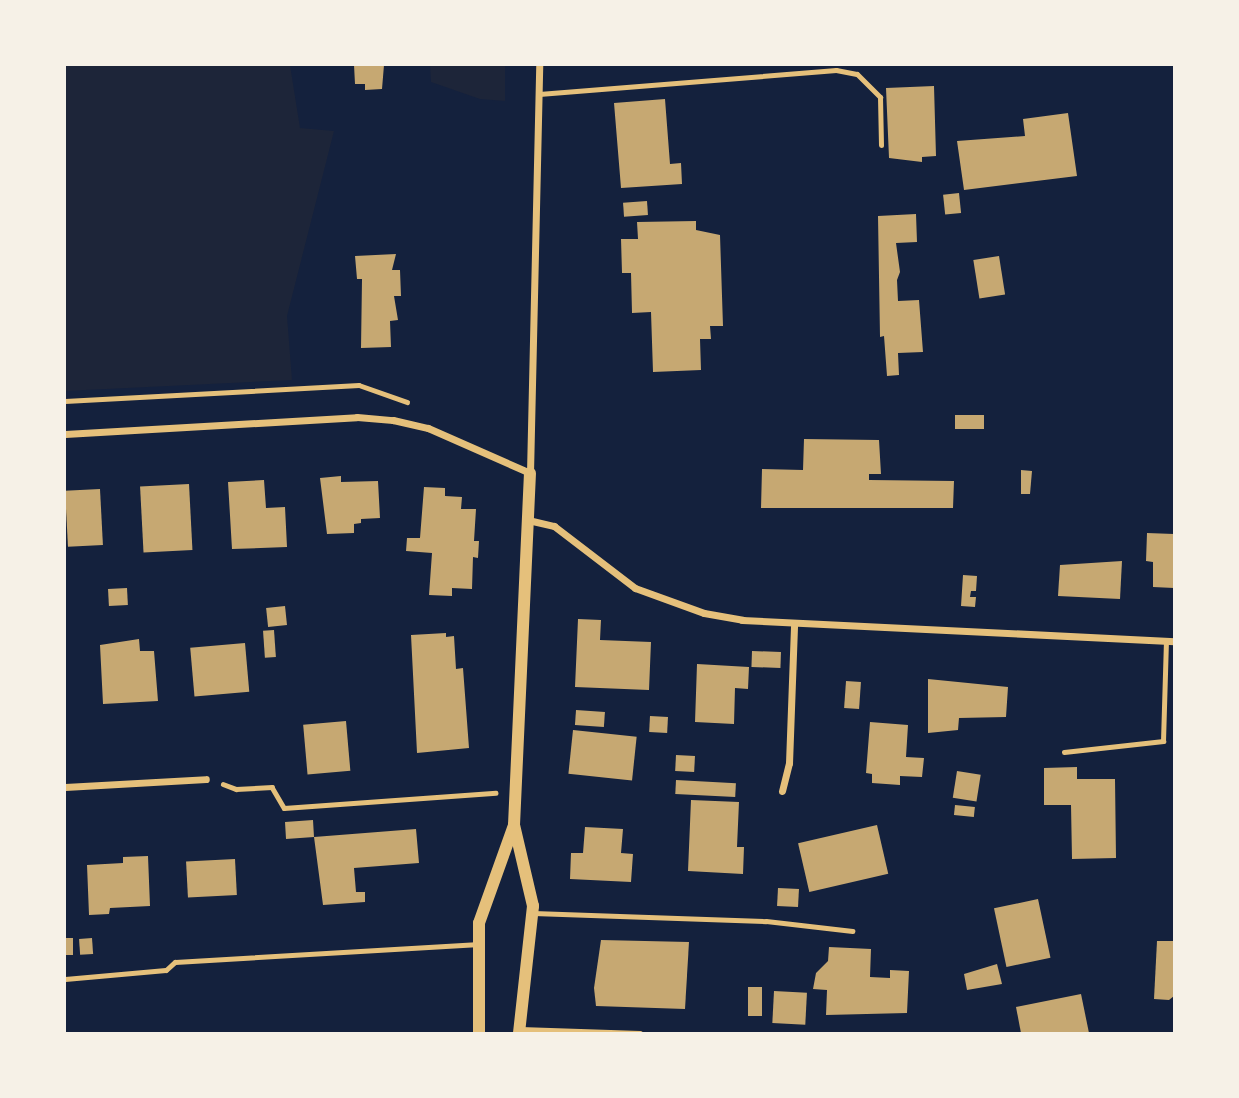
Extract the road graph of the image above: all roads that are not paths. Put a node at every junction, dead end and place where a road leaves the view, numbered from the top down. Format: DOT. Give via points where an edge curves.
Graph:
graph roads {
  1 [pos="539,65"];
  2 [pos="539,94"];
  3 [pos="881,145"];
  4 [pos="65,433"];
  5 [pos="530,473"];
  6 [pos="528,520"];
  7 [pos="794,624"];
  8 [pos="1170,641"];
  9 [pos="1064,752"];
  10 [pos="206,779"];
  11 [pos="65,787"];
  12 [pos="782,791"];
  13 [pos="514,825"];
  14 [pos="533,913"];
  15 [pos="852,930"];
  16 [pos="479,944"];
  17 [pos="65,979"];
  18 [pos="519,1031"];
  19 [pos="479,1033"];
  20 [pos="640,1033"];
  1 -- 2 [label="street"];
  2 -- 3 [label="lane" via="836,70 857,74 880,97"];
  2 -- 5 [label="street"];
  4 -- 5 [label="street" via="357,417 393,420 428,428"];
  5 -- 6 [label="street"];
  6 -- 7 [label="street" via="554,526 635,588 704,612"];
  6 -- 13 [label="street"];
  7 -- 8 [label="street"];
  7 -- 12 [label="street" via="789,763"];
  8 -- 9 [label="lane" via="1163,741"];
  10 -- 11 [label="street"];
  13 -- 14 [label="street"];
  13 -- 16 [label="street" via="484,901"];
  14 -- 15 [label="lane" via="766,921"];
  14 -- 18 [label="street"];
  16 -- 17 [label="lane" via="175,962 166,970"];
  16 -- 19 [label="street"];
  18 -- 20 [label="lane"];
}
